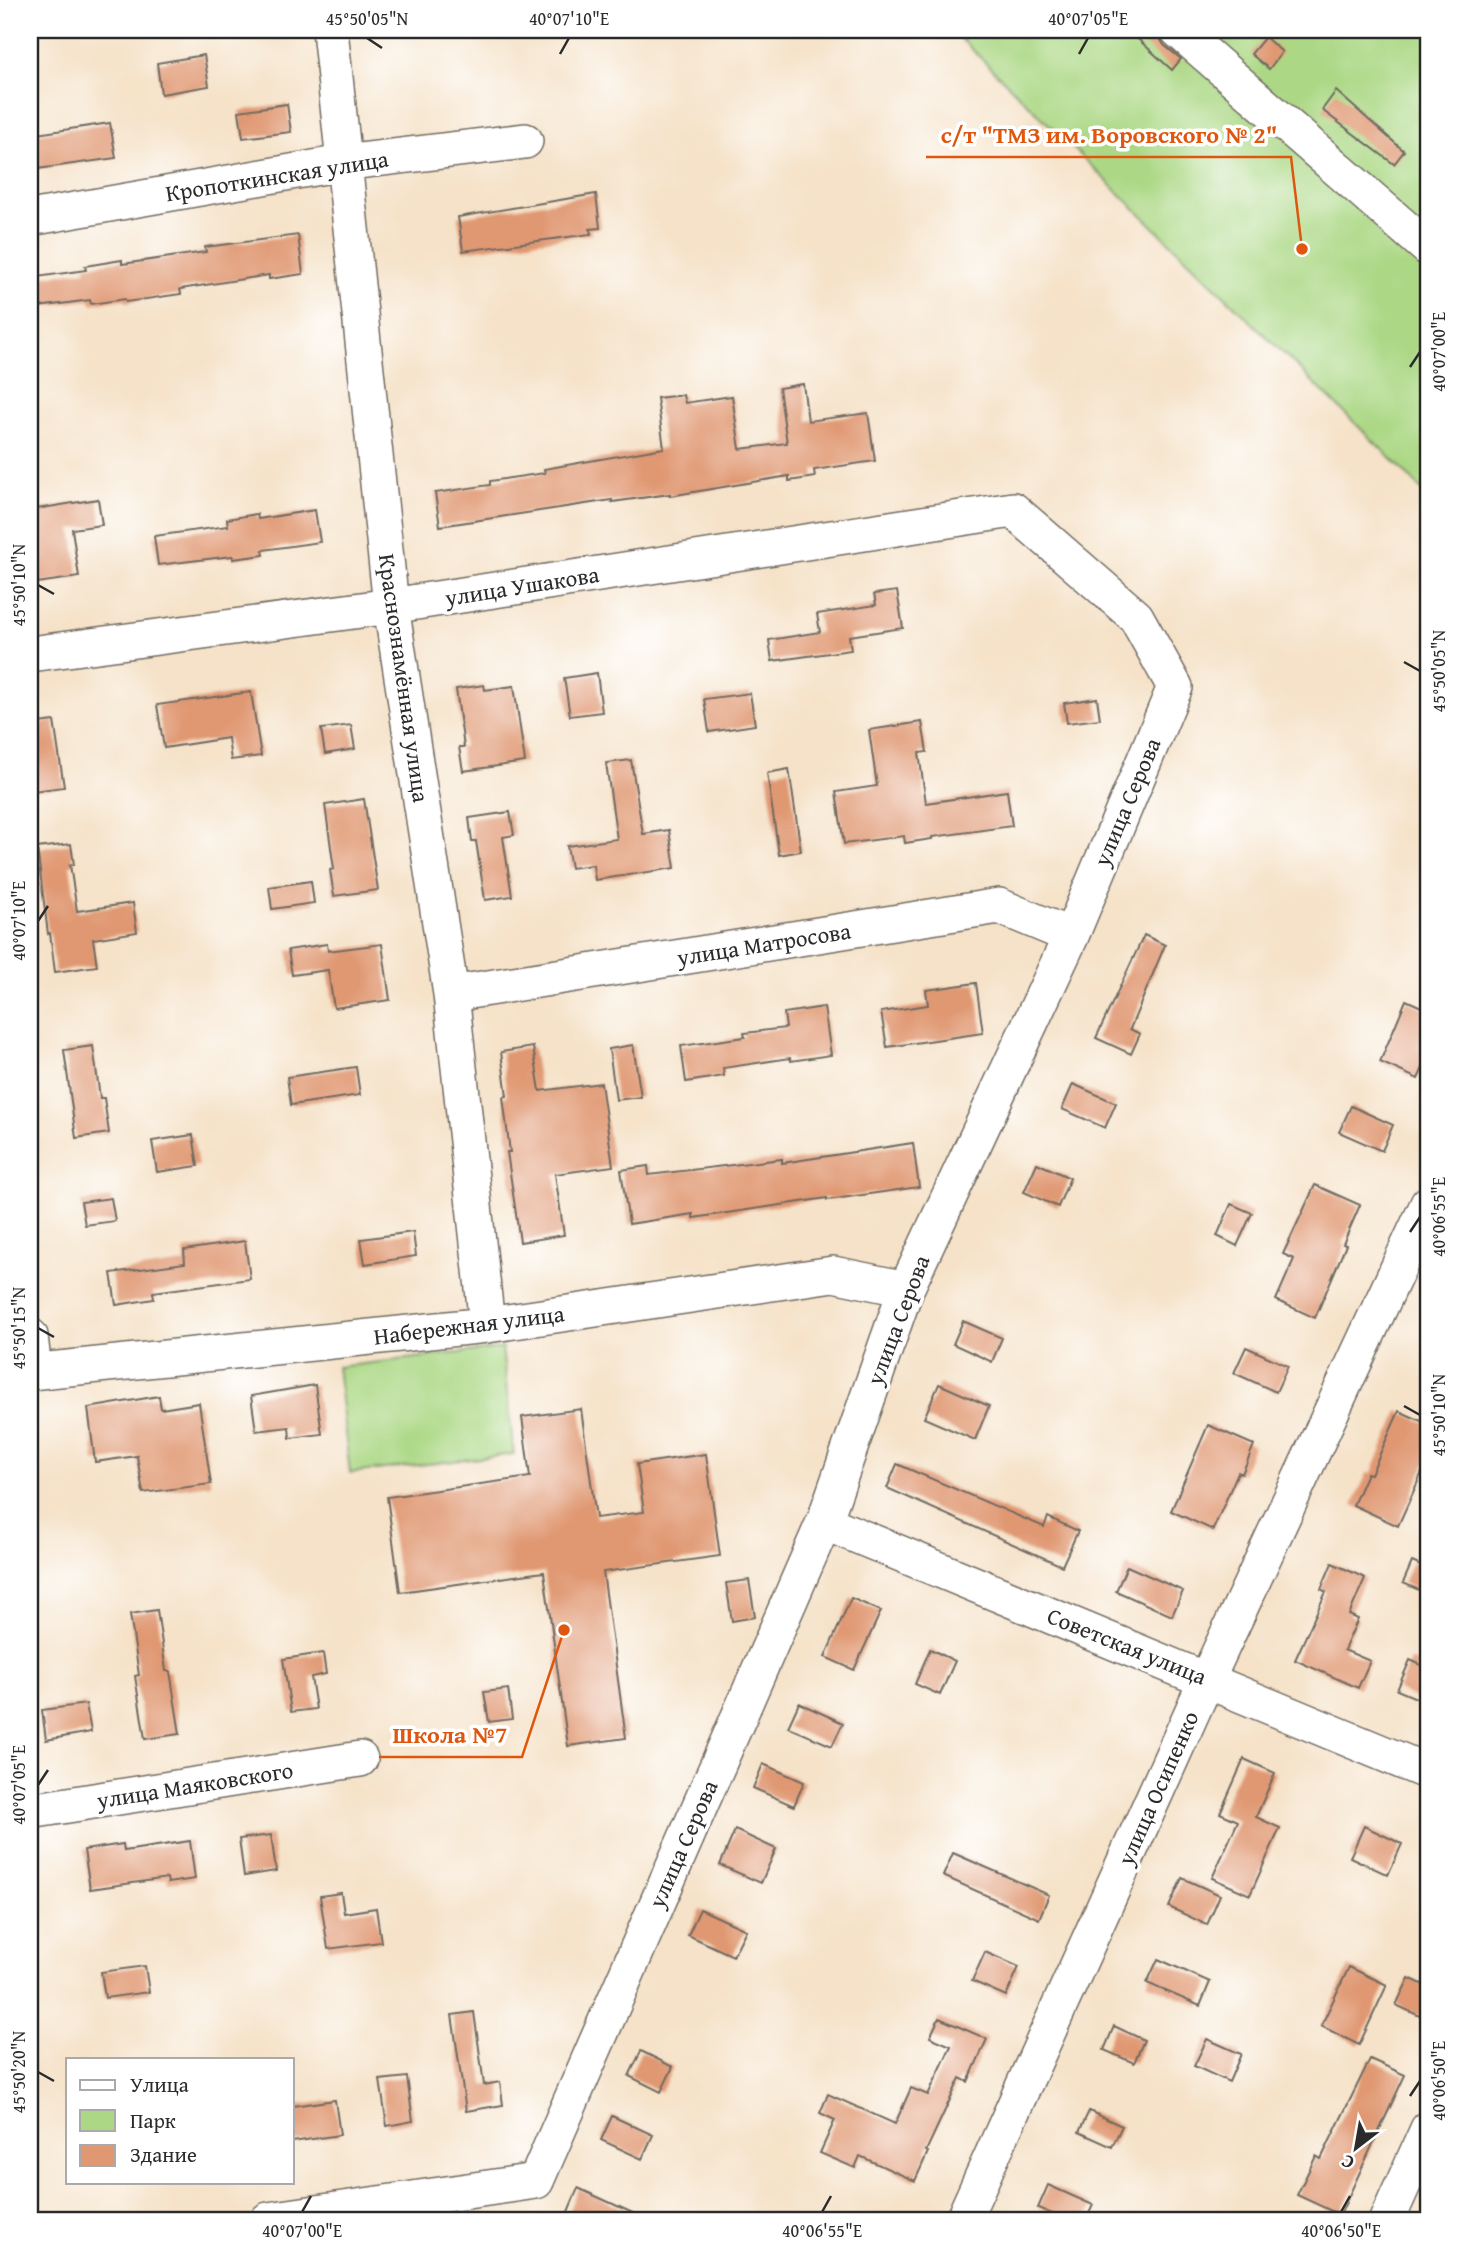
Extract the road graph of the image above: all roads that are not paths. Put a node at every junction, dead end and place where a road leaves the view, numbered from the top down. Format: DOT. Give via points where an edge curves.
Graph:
graph roads {
  1 [pos="330,30"];
  2 [pos="1178,30"];
  3 [pos="525,141"];
  4 [pos="342,163"];
  5 [pos="30,218"];
  6 [pos="1428,248"];
  7 [pos="1013,510"];
  8 [pos="391,606"];
  9 [pos="30,654"];
  10 [pos="1071,936"];
  11 [pos="452,994"];
  12 [pos="1428,1204"];
  13 [pos="906,1289"];
  14 [pos="487,1325"];
  15 [pos="30,1336"];
  16 [pos="32,1372"];
  17 [pos="824,1522"];
  18 [pos="1207,1679"];
  19 [pos="360,1759"];
  20 [pos="1428,1772"];
  21 [pos="30,1811"];
  22 [pos="1428,2129"];
  23 [pos="268,2220"];
  24 [pos="963,2220"];
  25 [pos="1387,2220"];
  1 -- 4 [label="street, Краснознамённая улица"];
  2 -- 6 [label="street"];
  3 -- 4 [label="street, Кропоткинская улица"];
  4 -- 5 [label="street, Кропоткинская улица"];
  4 -- 8 [label="street, Краснознамённая улица"];
  7 -- 8 [label="street, улица Ушакова"];
  7 -- 10 [label="street, улица Серова" via="1136,617 1175,687"];
  8 -- 9 [label="street, улица Ушакова"];
  8 -- 11 [label="street, Краснознамённая улица"];
  10 -- 11 [label="street, улица Матросова" via="999,906"];
  10 -- 13 [label="street, улица Серова"];
  11 -- 14 [label="street, Краснознамённая улица"];
  12 -- 18 [label="street, улица Осипенко"];
  13 -- 14 [label="street, Набережная улица" via="832,1274"];
  13 -- 17 [label="street, улица Серова"];
  14 -- 16 [label="street, Набережная улица"];
  15 -- 16 [label="street"];
  17 -- 18 [label="street, Советская улица"];
  17 -- 23 [label="street, улица Серова" via="536,2181"];
  18 -- 20 [label="street, Советская улица"];
  18 -- 24 [label="street, улица Осипенко"];
  19 -- 21 [label="street, улица Маяковского"];
  22 -- 25 [label="street"];
}
